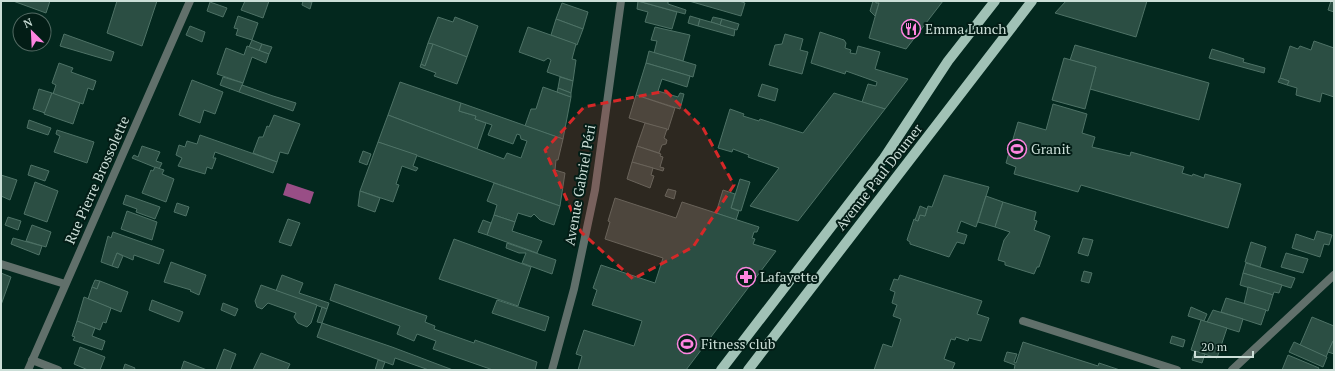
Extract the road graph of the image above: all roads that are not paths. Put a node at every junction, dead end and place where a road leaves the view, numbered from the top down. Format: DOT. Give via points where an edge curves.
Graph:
graph roads {
  1 [pos="190,1"];
  2 [pos="621,1"];
  3 [pos="995,1"];
  4 [pos="1032,1"];
  5 [pos="1,264"];
  6 [pos="1334,275"];
  7 [pos="65,284"];
  8 [pos="1023,321"];
  9 [pos="32,360"];
  10 [pos="28,370"];
  11 [pos="58,370"];
  12 [pos="552,370"];
  13 [pos="721,370"];
  14 [pos="748,370"];
  15 [pos="1177,370"];
  16 [pos="1232,370"];
  1 -- 7 [label="street, Rue Pierre Brossolette"];
  2 -- 12 [label="street, Avenue Gabriel Péri" via="595,190 574,289"];
  3 -- 13 [label="main road, Avenue Paul Doumer" via="948,60 884,158"];
  4 -- 14 [label="main road, Avenue Paul Doumer"];
  5 -- 7 [label="street"];
  6 -- 16 [label="street"];
  7 -- 9 [label="street, Rue Pierre Brossolette"];
  8 -- 15 [label="street"];
  9 -- 10 [label="street, Rue Pierre Brossolette"];
  9 -- 11 [label="street"];
}
